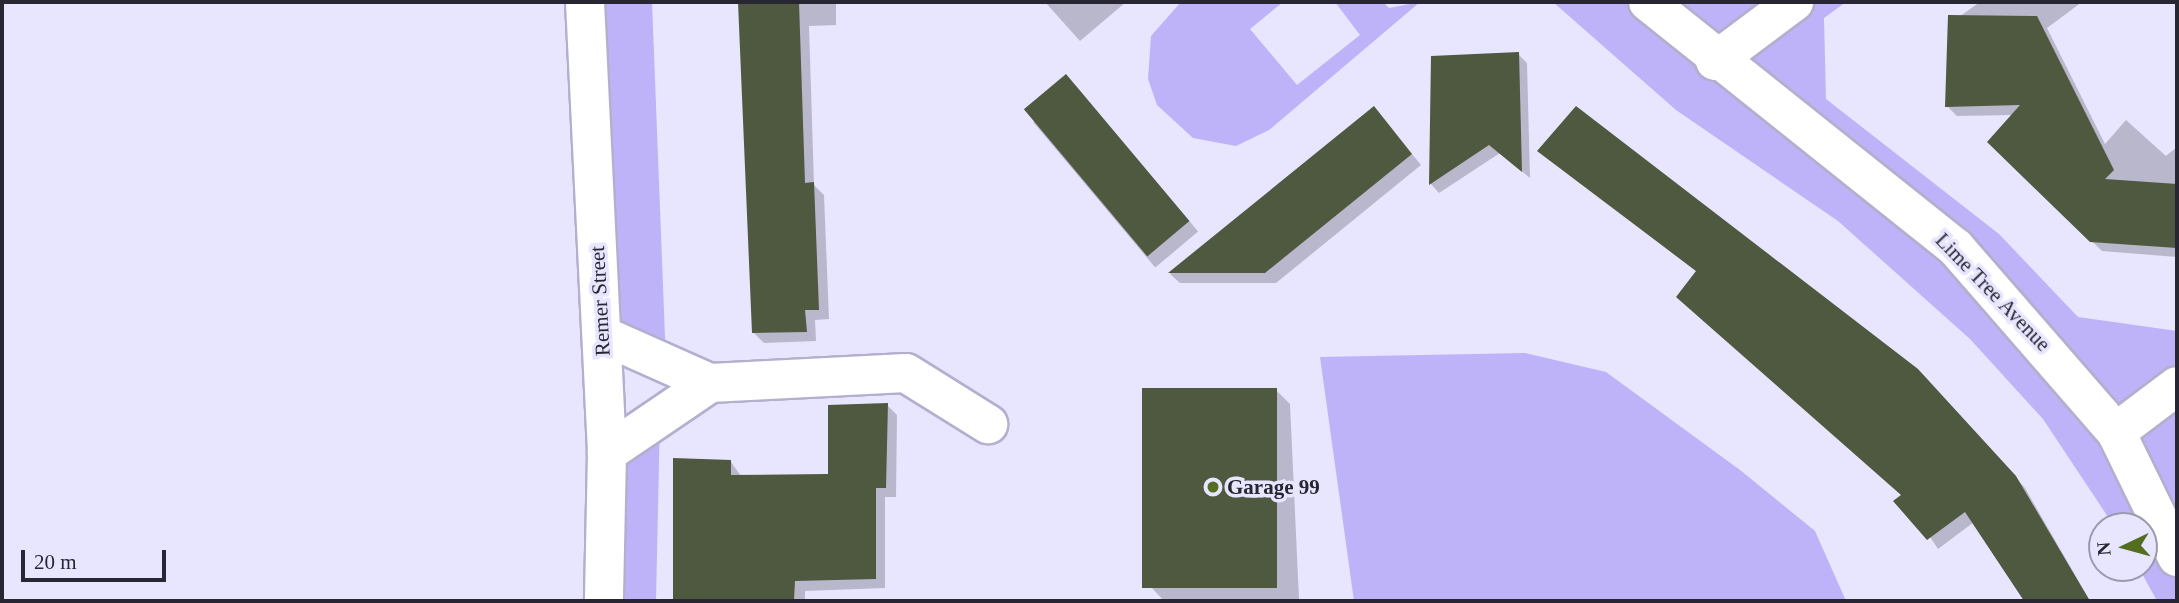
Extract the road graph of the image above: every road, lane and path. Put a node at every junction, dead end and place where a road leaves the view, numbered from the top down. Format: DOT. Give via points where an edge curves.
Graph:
graph roads {
  1 [pos="585,2"];
  2 [pos="1648,2"];
  3 [pos="1794,2"];
  4 [pos="1715,61"];
  5 [pos="602,335"];
  6 [pos="710,383"];
  7 [pos="2177,386"];
  8 [pos="988,424"];
  9 [pos="2116,432"];
  10 [pos="607,453"];
  11 [pos="2177,557"];
  12 [pos="604,601"];
  1 -- 5 [label="street, Remer Street"];
  2 -- 4 [label="street, Lime Tree Avenue"];
  3 -- 4 [label="street"];
  4 -- 9 [label="street, Lime Tree Avenue" via="1956,248"];
  5 -- 6 [label="street"];
  5 -- 10 [label="street, Remer Street"];
  6 -- 8 [label="street" via="906,373"];
  6 -- 10 [label="street"];
  7 -- 9 [label="street"];
  9 -- 11 [label="street, Lime Tree Avenue"];
  10 -- 12 [label="street, Remer Street"];
}
